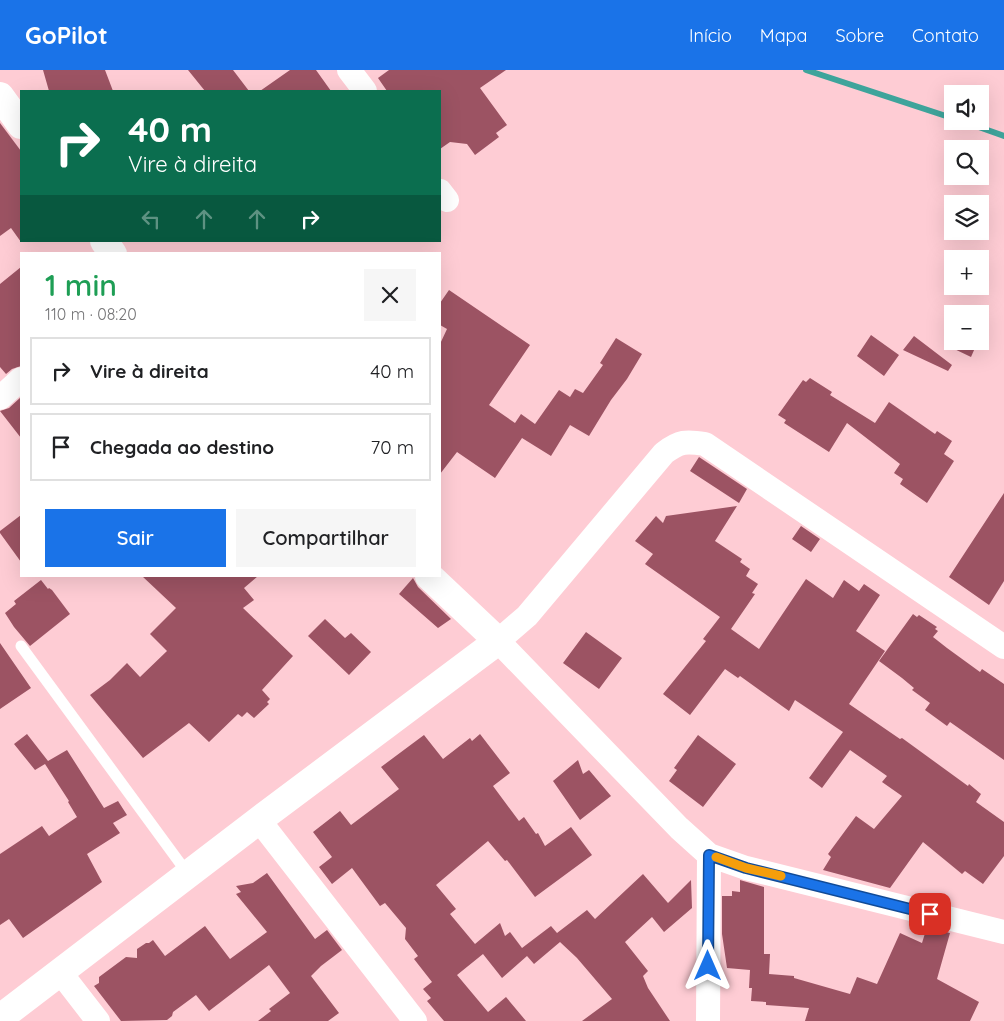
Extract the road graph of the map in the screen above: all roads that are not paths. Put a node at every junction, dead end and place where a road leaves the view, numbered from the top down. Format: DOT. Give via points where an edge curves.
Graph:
graph roads {
  1 [pos="349,70"];
  2 [pos="364,90"];
  3 [pos="0,96"];
  4 [pos="20,124"];
  5 [pos="20,380"];
  6 [pos="0,398"];
  7 [pos="430,577"];
  8 [pos="498,641"];
  9 [pos="21,646"];
  10 [pos="1004,646"];
  11 [pos="259,820"];
  12 [pos="709,855"];
  13 [pos="188,874"];
  14 [pos="1004,932"];
  15 [pos="60,972"];
  16 [pos="0,1018"];
  17 [pos="98,1021"];
  18 [pos="415,1021"];
  19 [pos="708,1021"];
  1 -- 2 [label="street"];
  3 -- 4 [label="street"];
  5 -- 6 [label="street"];
  7 -- 8 [label="street"];
  8 -- 10 [label="street" via="528,616 664,453 676,444 688,441 705,444"];
  8 -- 11 [label="street"];
  8 -- 12 [label="street"];
  9 -- 13 [label="lane"];
  11 -- 13 [label="street"];
  11 -- 18 [label="street"];
  12 -- 14 [label="street" via="746,868"];
  12 -- 19 [label="street"];
  13 -- 15 [label="street"];
  15 -- 16 [label="street"];
  15 -- 17 [label="street"];
}
